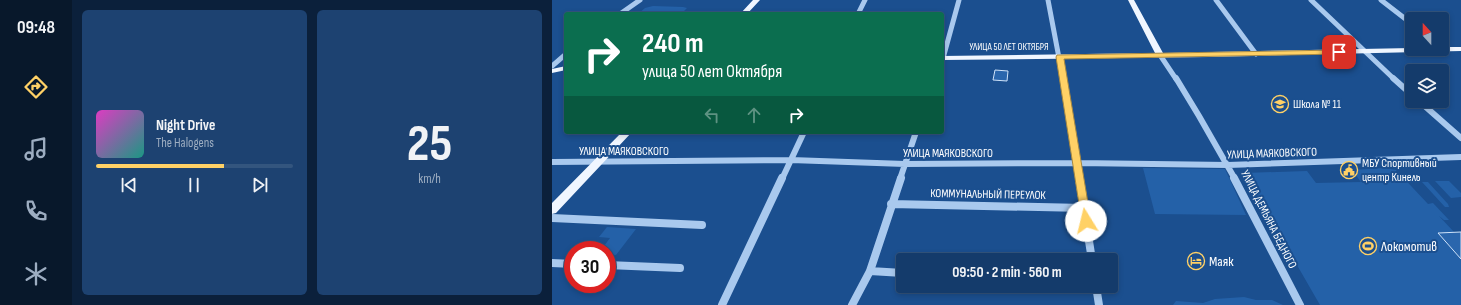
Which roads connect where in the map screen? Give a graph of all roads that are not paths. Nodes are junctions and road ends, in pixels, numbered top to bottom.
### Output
1 (640, 0) edge
2 (757, 0) edge
3 (865, 0) edge
4 (959, 0) edge
5 (1048, 0) edge
6 (1131, 0) edge
7 (1216, 0) edge
8 (1311, 0) edge
9 (1381, 0) edge
10 (623, 12) edge
11 (746, 12) edge
12 (859, 12) edge
13 (1405, 19) edge
14 (1449, 48) edge
15 (1461, 49) edge
16 (1405, 50) edge
17 (944, 52) edge
18 (1364, 52) junction
19 (1256, 54) junction
20 (1160, 55) junction
21 (564, 56) edge
22 (1060, 57) junction
23 (944, 59) edge
24 (552, 66) edge
25 (564, 68) edge
26 (552, 71) edge
27 (1405, 89) edge
28 (1427, 108) edge
29 (625, 134) edge
30 (803, 134) edge
31 (915, 134) edge
32 (1461, 138) edge
33 (1461, 157) edge
34 (791, 160) junction
35 (552, 162) edge
36 (597, 162) junction
37 (1077, 163) junction
38 (905, 164) junction
39 (1228, 165) junction
40 (891, 204) junction
41 (1084, 208) junction
42 (552, 210) edge
43 (552, 218) edge
44 (702, 225) dead end
45 (1091, 253) edge
46 (552, 263) edge
47 (564, 264) edge
48 (616, 265) edge
49 (680, 268) dead end
50 (870, 271) junction
51 (896, 273) edge
52 (1097, 293) edge
53 (722, 305) edge
54 (852, 305) edge
55 (1099, 305) edge
56 (1300, 305) edge

1 - 10 street
2 - 11 main road
3 - 12 street
4 - 17 street
5 - 22 street
6 - 20 main road, УЛИЦА ДЕМЬЯНА БЕДНОГО
7 - 19 street
8 - 18 street
9 - 13 street
14 - 15 main road, УЛИЦА 50 ЛЕТ ОКТЯБРЯ
16 - 18 main road, УЛИЦА 50 ЛЕТ ОКТЯБРЯ
18 - 19 main road, УЛИЦА 50 ЛЕТ ОКТЯБРЯ
18 - 27 street
19 - 20 main road, УЛИЦА 50 ЛЕТ ОКТЯБРЯ
20 - 22 main road, УЛИЦА 50 ЛЕТ ОКТЯБРЯ
20 - 39 street, УЛИЦА ДЕМЬЯНА БЕДНОГО
21 - 24 street
22 - 23 main road, УЛИЦА 50 ЛЕТ ОКТЯБРЯ
22 - 37 street
25 - 26 main road
28 - 32 street
29 - 36 main road
30 - 34 street
31 - 38 street
33 - 39 street, УЛИЦА МАЯКОВСКОГО
34 - 36 street, УЛИЦА МАЯКОВСКОГО
34 - 38 street, УЛИЦА МАЯКОВСКОГО
34 - 53 street
35 - 36 street, УЛИЦА МАЯКОВСКОГО
36 - 42 main road
37 - 38 street, УЛИЦА МАЯКОВСКОГО
37 - 39 street, УЛИЦА МАЯКОВСКОГО
37 - 41 street
38 - 40 street
39 - 56 street, УЛИЦА ДЕМЬЯНА БЕДНОГО
40 - 41 street, КОММУНАЛЬНЫЙ ПЕРЕУЛОК
40 - 50 street
41 - 45 street
43 - 44 street
46 - 47 street
48 - 49 street
50 - 51 street
50 - 54 street
52 - 55 street

